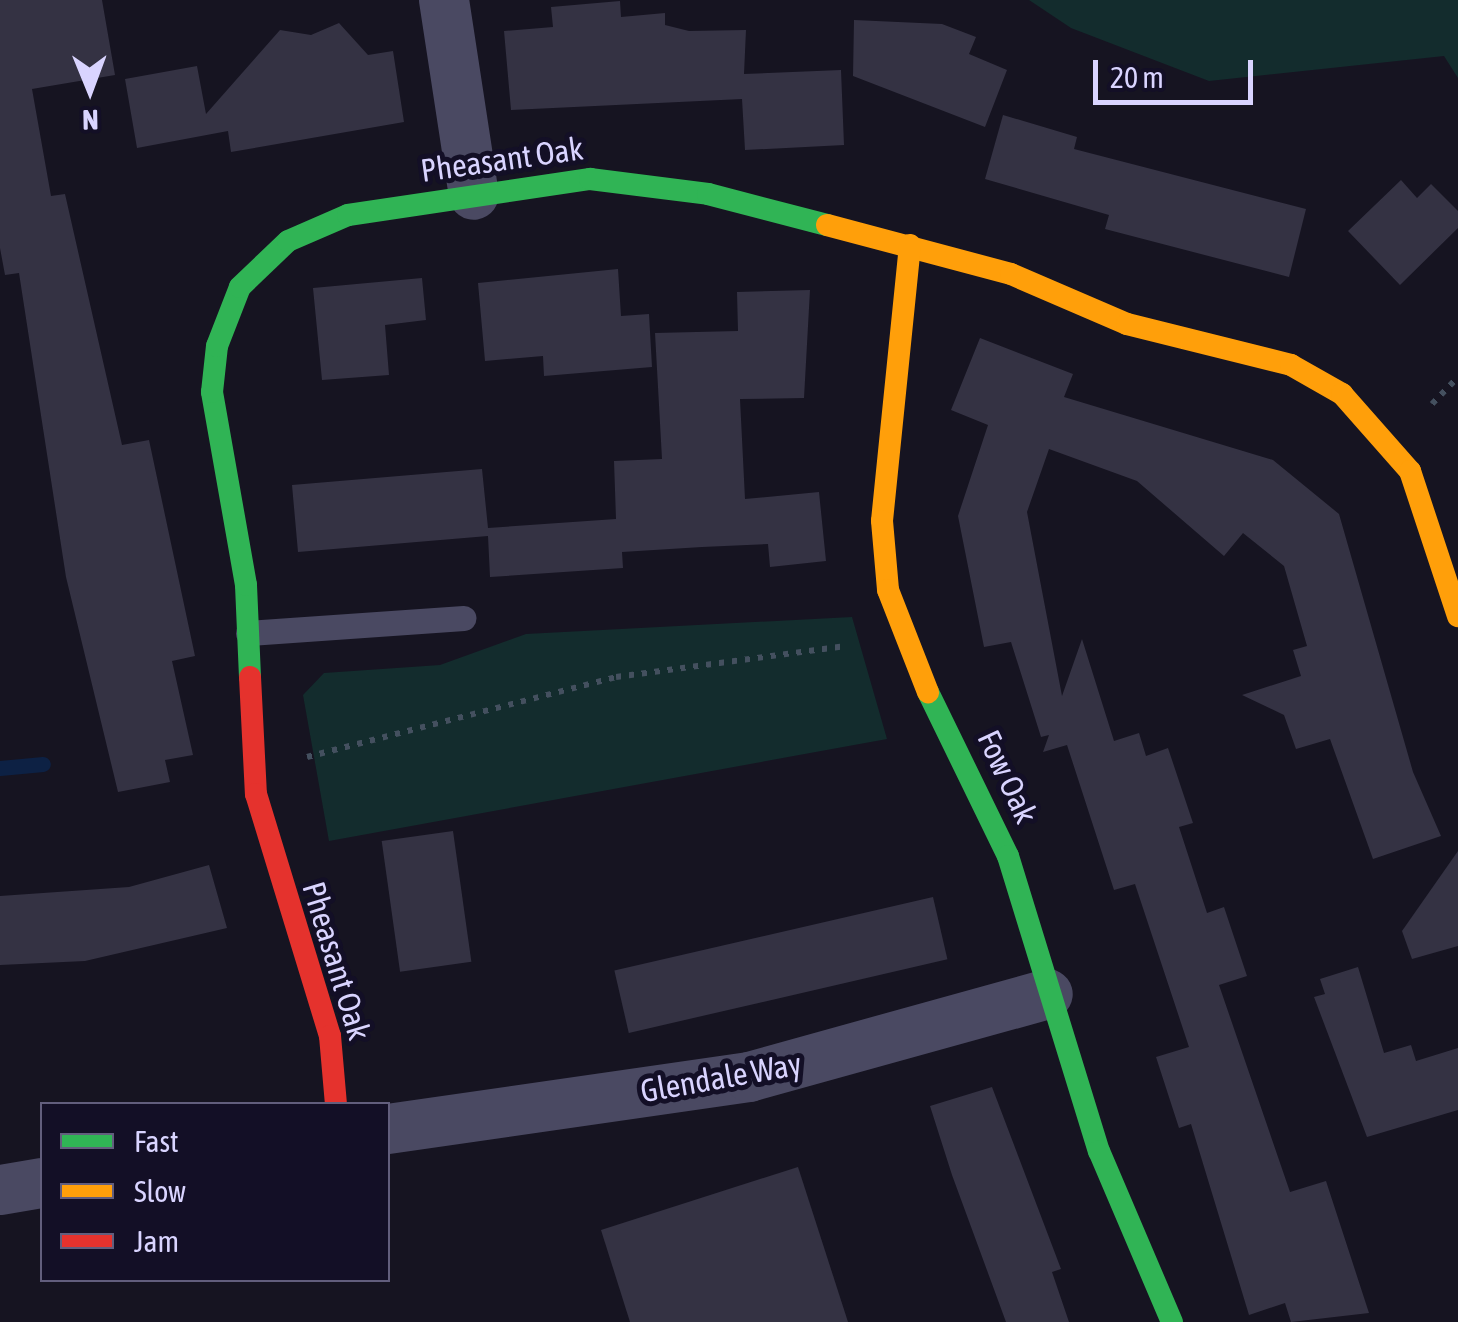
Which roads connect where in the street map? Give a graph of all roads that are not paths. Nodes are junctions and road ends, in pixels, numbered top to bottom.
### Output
1 (444, 0) edge
2 (474, 195) junction
3 (910, 245) junction
4 (1458, 616) edge
5 (463, 618) dead end
6 (248, 633) junction
7 (1048, 994) junction
8 (336, 1102) edge
9 (390, 1129) edge
10 (40, 1183) edge
11 (0, 1190) edge
12 (1172, 1322) edge

1 - 2 street
2 - 3 street, Pheasant Oak
2 - 6 street, Pheasant Oak
3 - 4 street, Pheasant Oak
3 - 7 street, Fow Oak
5 - 6 lane
6 - 8 street, Pheasant Oak
7 - 9 street, Glendale Way
7 - 12 street, Fow Oak
10 - 11 street

